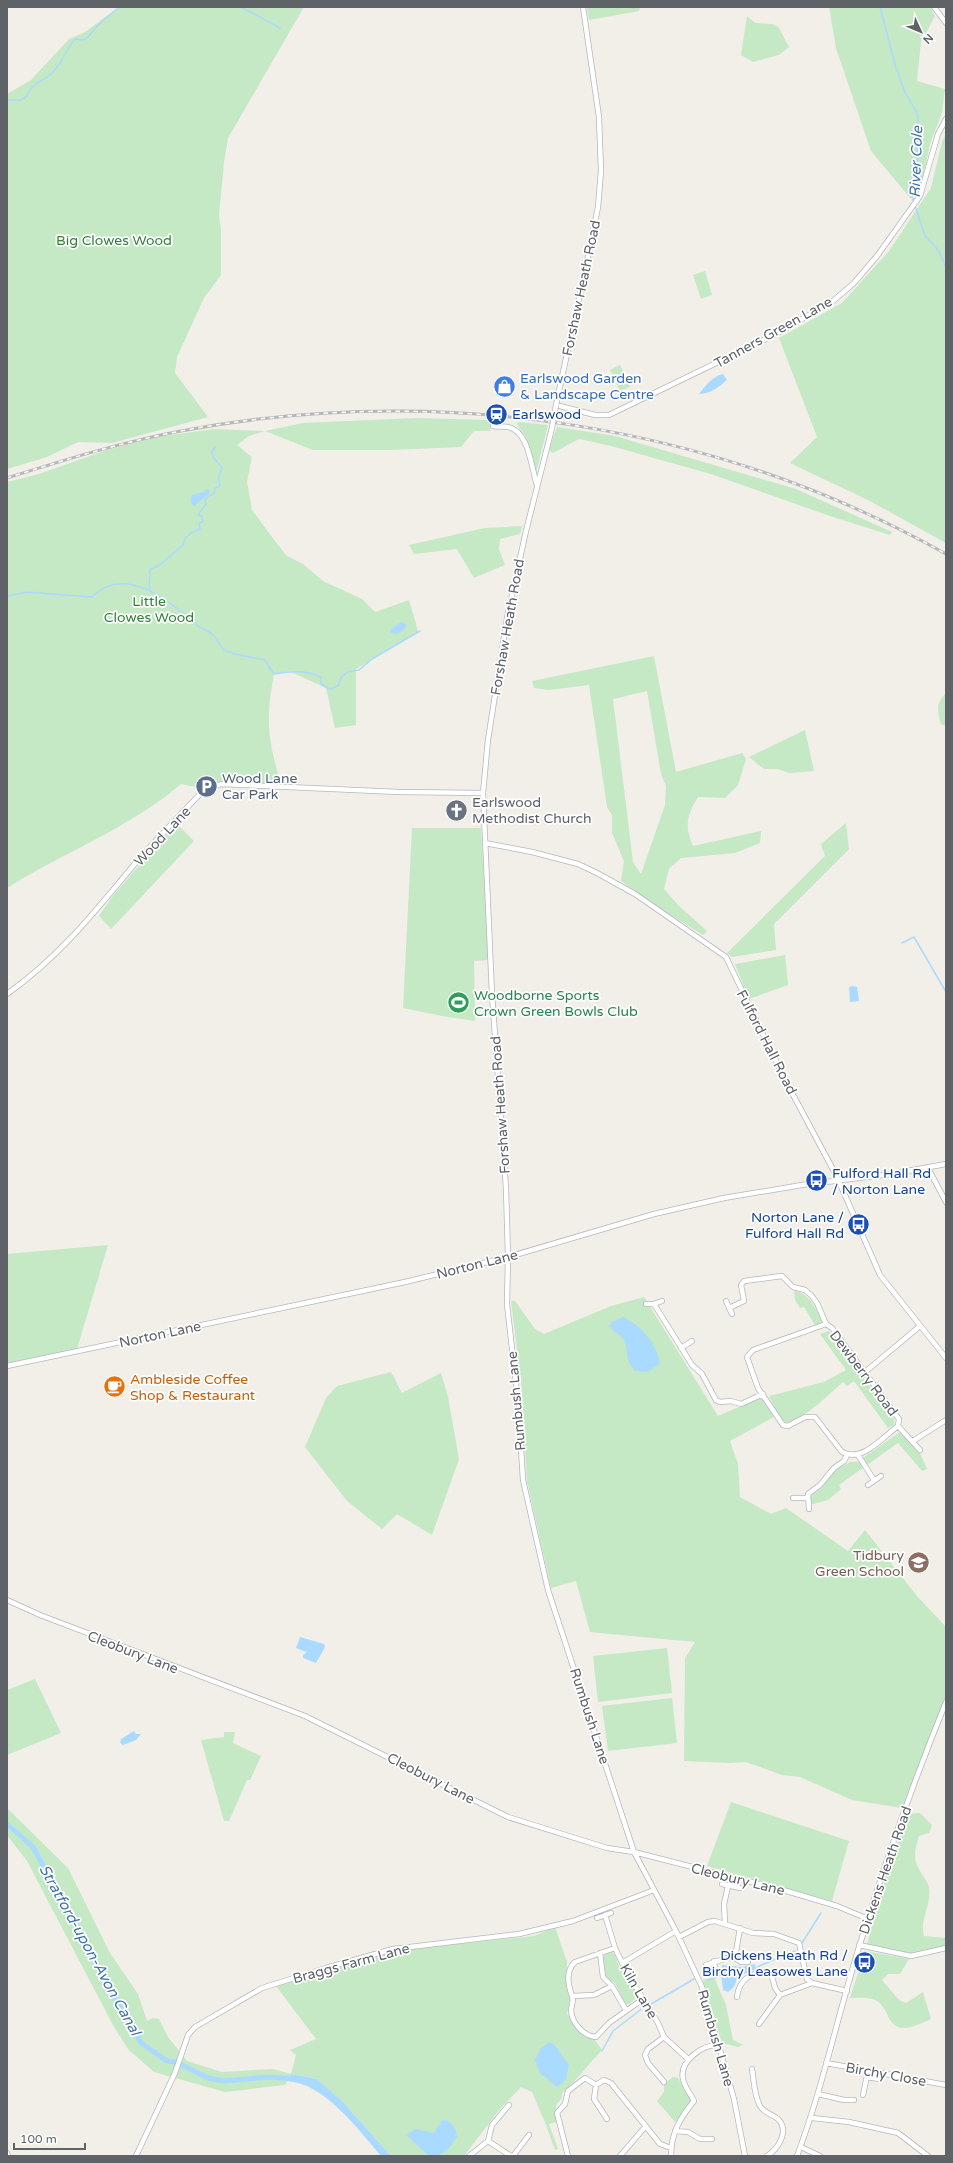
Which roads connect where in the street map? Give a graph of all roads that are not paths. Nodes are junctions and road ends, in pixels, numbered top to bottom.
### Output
1 (582, 7) edge
2 (934, 7) edge
3 (946, 23) edge
4 (946, 119) edge
5 (556, 405) junction
6 (493, 426) dead end
7 (537, 487) junction
8 (483, 793) junction
9 (485, 843) junction
10 (7, 994) edge
11 (946, 1164) edge
12 (928, 1168) junction
13 (838, 1180) junction
14 (946, 1202) edge
15 (508, 1256) junction
16 (662, 1301) dead end
17 (726, 1301) dead end
18 (646, 1304) dead end
19 (654, 1304) junction
20 (729, 1308) junction
21 (732, 1314) dead end
22 (826, 1324) junction
23 (920, 1326) junction
24 (692, 1341) dead end
25 (681, 1348) junction
26 (946, 1358) edge
27 (7, 1366) edge
28 (865, 1372) junction
29 (763, 1394) junction
30 (946, 1420) edge
31 (898, 1426) junction
32 (913, 1441) junction
33 (920, 1450) dead end
34 (847, 1455) junction
35 (858, 1455) junction
36 (881, 1476) dead end
37 (874, 1480) junction
38 (868, 1485) dead end
39 (793, 1498) dead end
40 (807, 1498) junction
41 (809, 1509) dead end
42 (7, 1600) edge
43 (946, 1702) edge
44 (634, 1852) junction
45 (722, 1884) dead end
46 (728, 1886) junction
47 (740, 1888) dead end
48 (654, 1890) junction
49 (611, 1913) dead end
50 (605, 1915) junction
51 (597, 1918) dead end
52 (868, 1919) junction
53 (725, 1923) junction
54 (740, 1928) junction
55 (676, 1931) junction
56 (679, 1937) junction
57 (859, 1945) junction
58 (615, 1948) junction
59 (946, 1948) edge
60 (600, 1953) junction
61 (735, 1958) junction
62 (714, 1961) junction
63 (622, 1962) junction
64 (748, 1962) dead end
65 (706, 1965) dead end
66 (715, 1969) dead end
67 (812, 1983) junction
68 (612, 1986) junction
69 (847, 1991) junction
70 (780, 1995) junction
71 (572, 1996) junction
72 (737, 1997) dead end
73 (643, 1999) junction
74 (626, 2010) junction
75 (759, 2024) dead end
76 (664, 2037) junction
77 (644, 2045) dead end
78 (719, 2045) junction
79 (648, 2049) junction
80 (688, 2059) junction
81 (826, 2063) junction
82 (868, 2071) junction
83 (746, 2072) dead end
84 (882, 2074) junction
85 (867, 2077) junction
86 (664, 2082) dead end
87 (596, 2085) junction
88 (946, 2085) edge
89 (818, 2094) junction
90 (863, 2095) dead end
91 (854, 2100) dead end
92 (509, 2104) dead end
93 (812, 2118) junction
94 (607, 2119) dead end
95 (645, 2127) junction
96 (675, 2130) junction
97 (530, 2135) dead end
98 (712, 2140) dead end
99 (488, 2141) junction
100 (801, 2147) junction
101 (671, 2148) junction
102 (7, 2153) edge
103 (8, 2156) edge
104 (136, 2156) edge
105 (469, 2156) edge
106 (512, 2156) edge
107 (568, 2156) edge
108 (620, 2156) edge
109 (671, 2156) edge
110 (745, 2156) edge
111 (767, 2156) edge
112 (797, 2156) edge
113 (820, 2156) edge
114 (928, 2156) edge

1 - 5 street, Forshaw Heath Road
2 - 3 street
4 - 5 street, Tanners Green Lane
5 - 7 street, Forshaw Heath Road, bridge
6 - 7 street
7 - 8 street, Forshaw Heath Road
8 - 9 street, Forshaw Heath Road
8 - 10 street, Wood Lane
9 - 13 street, Fulford Hall Road
9 - 15 street, Forshaw Heath Road
11 - 12 street, Norton Lane
12 - 13 street, Norton Lane
12 - 14 street
13 - 15 street, Norton Lane
13 - 23 street, Fulford Hall Road
15 - 27 street, Norton Lane
15 - 44 street, Rumbush Lane
16 - 19 street
17 - 20 street
18 - 19 street
19 - 25 street
20 - 21 street
20 - 22 street
22 - 28 street, Dewberry Road
22 - 29 street, Dewberry Road
23 - 26 street, Fulford Hall Road
23 - 28 street
24 - 25 street
25 - 29 street
28 - 31 street, Dewberry Road
29 - 34 street, Dewberry Road
30 - 32 street
31 - 32 street
31 - 35 street, Dewberry Road
32 - 33 street
34 - 35 street
34 - 40 street
35 - 37 street
36 - 37 street
37 - 38 street
39 - 40 street
40 - 41 street
42 - 44 street, Cleobury Lane
43 - 52 street, Dickens Heath Road
44 - 48 street, Rumbush Lane
44 - 52 street, Cleobury Lane
45 - 46 street
46 - 47 street
46 - 53 street
48 - 55 street, Rumbush Lane
48 - 104 street, Braggs Farm Lane
49 - 50 street
50 - 51 street
50 - 58 street, Kiln Lane
52 - 57 street, Dickens Heath Road
53 - 54 street
53 - 56 street
54 - 61 street
54 - 67 street
55 - 56 street, Rumbush Lane
55 - 63 street
56 - 78 street, Rumbush Lane
57 - 59 street
57 - 69 street, Dickens Heath Road
58 - 60 street
58 - 63 street, Kiln Lane
60 - 68 street
60 - 71 street
61 - 62 street
61 - 64 street
62 - 65 street
62 - 66 street
63 - 73 street, Kiln Lane
67 - 69 street
67 - 70 street
68 - 71 street
68 - 74 street
69 - 81 street, Dickens Heath Road
70 - 72 street
70 - 75 street
71 - 74 street
73 - 74 street
73 - 76 street, Kiln Lane
76 - 79 street
76 - 80 street, Kiln Lane
77 - 79 street
78 - 80 street
78 - 110 street, Rumbush Lane
79 - 86 street
80 - 96 street
81 - 82 street, Birchy Close
81 - 89 street, Dickens Heath Road
82 - 84 street, Birchy Close
82 - 85 street
83 - 111 street
84 - 85 street
84 - 88 street, Birchy Close
85 - 90 street
87 - 94 street
87 - 95 street
87 - 107 street
89 - 91 street
89 - 93 street, Dickens Heath Road
92 - 99 street
93 - 100 street, Dickens Heath Road
93 - 114 street
95 - 101 street
95 - 108 street
96 - 98 street
96 - 101 street
97 - 106 street
99 - 105 street
99 - 106 street
100 - 112 street, Dickens Heath Road
100 - 113 street
101 - 109 street
102 - 103 street

